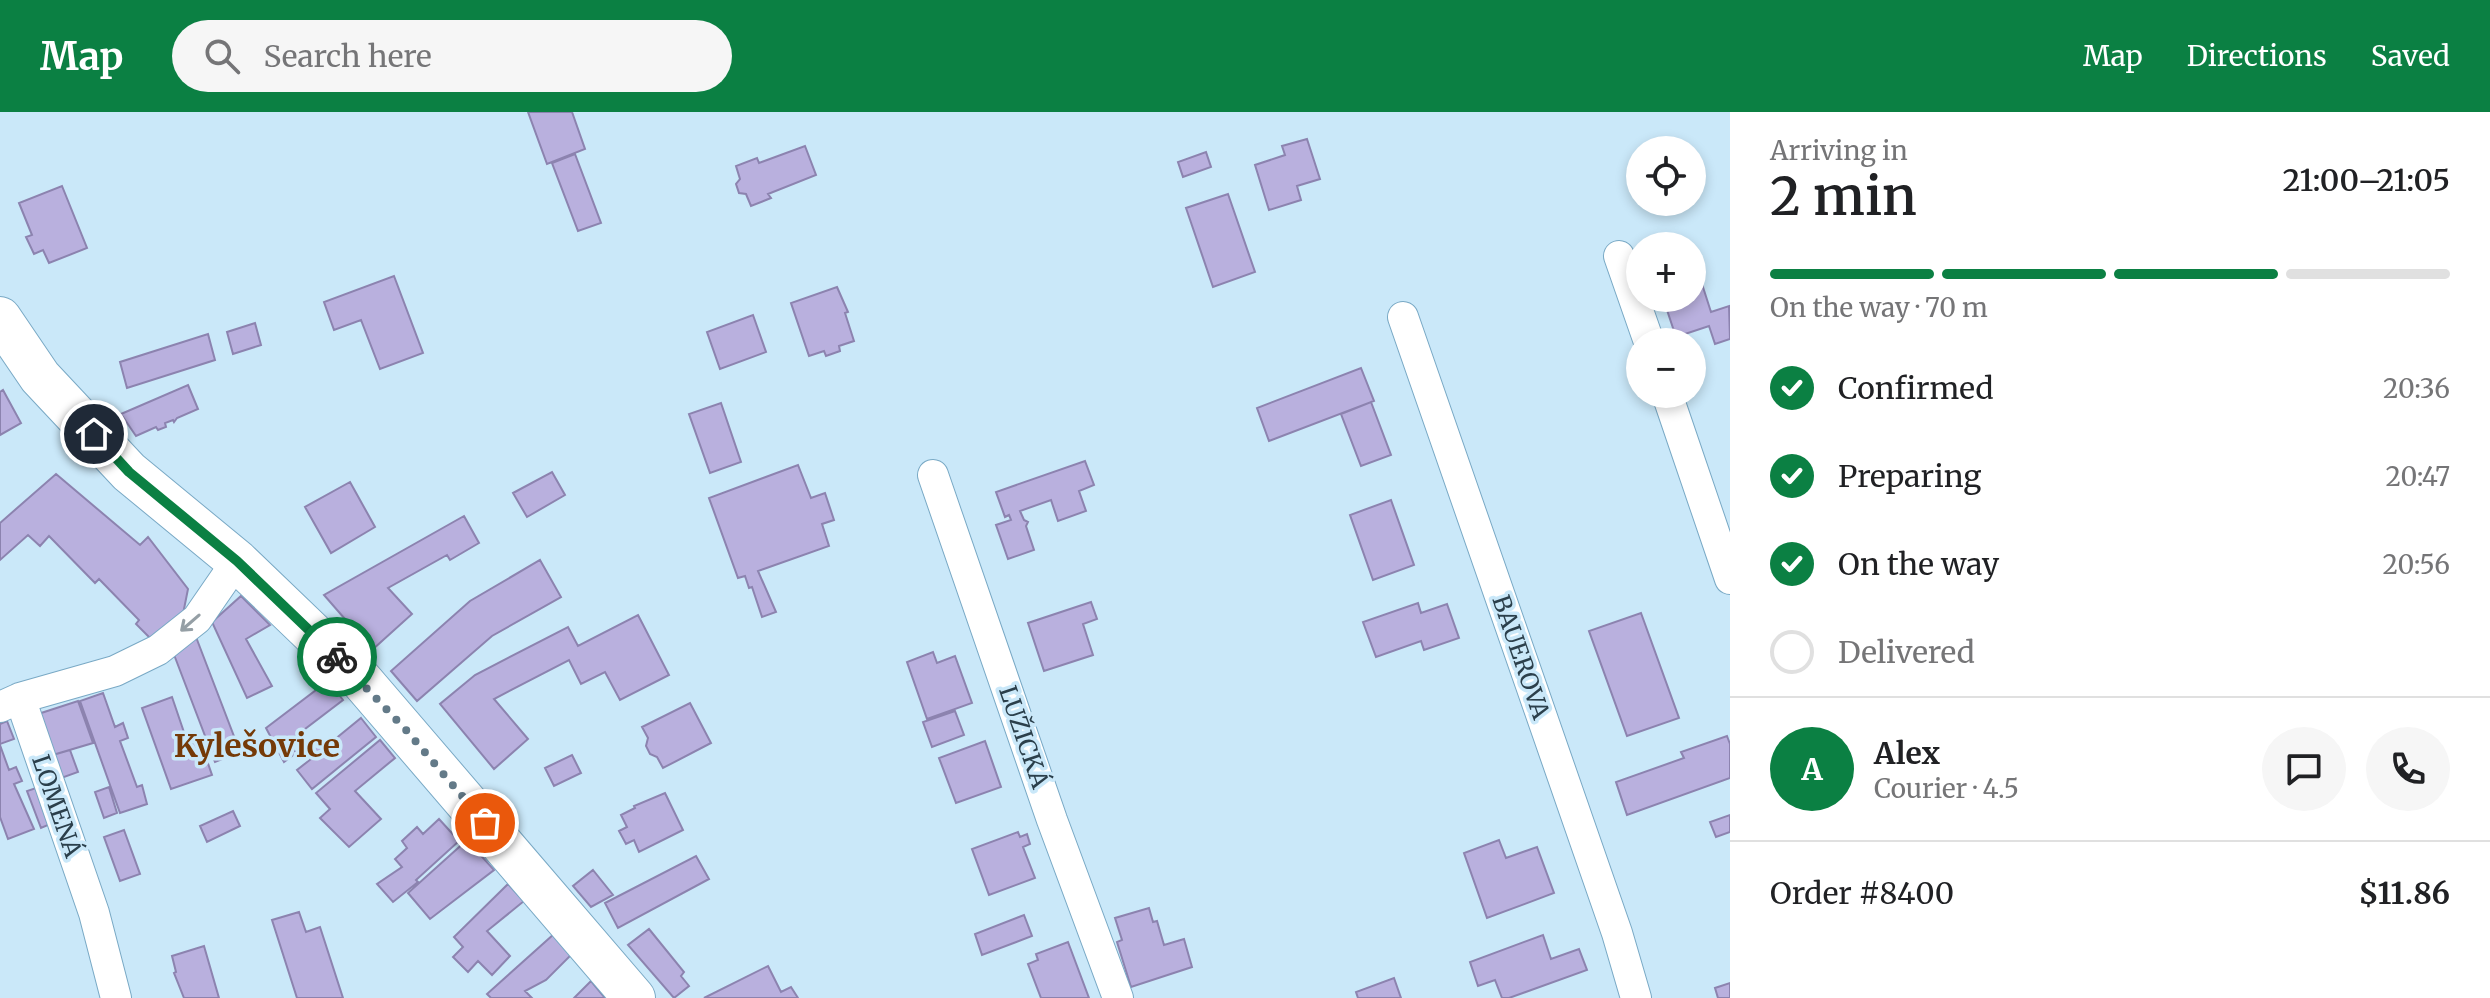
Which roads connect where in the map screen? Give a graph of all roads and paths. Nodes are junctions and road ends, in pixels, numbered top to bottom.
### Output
1 (1619, 256) dead end
2 (1403, 317) dead end
3 (0, 318) edge
4 (1644, 328) edge
5 (1672, 408) edge
6 (933, 475) dead end
7 (237, 561) junction
8 (1730, 579) edge
9 (10, 703) edge
10 (116, 998) edge
11 (634, 998) edge
12 (1118, 998) edge
13 (1636, 998) edge

1 - 4 street
2 - 13 street, BAUEROVA
3 - 7 main road
5 - 8 street
6 - 12 street, LUŽICKÁ
7 -> 9 street, LOMENÁ
7 - 11 main road
9 - 10 street, LOMENÁ

